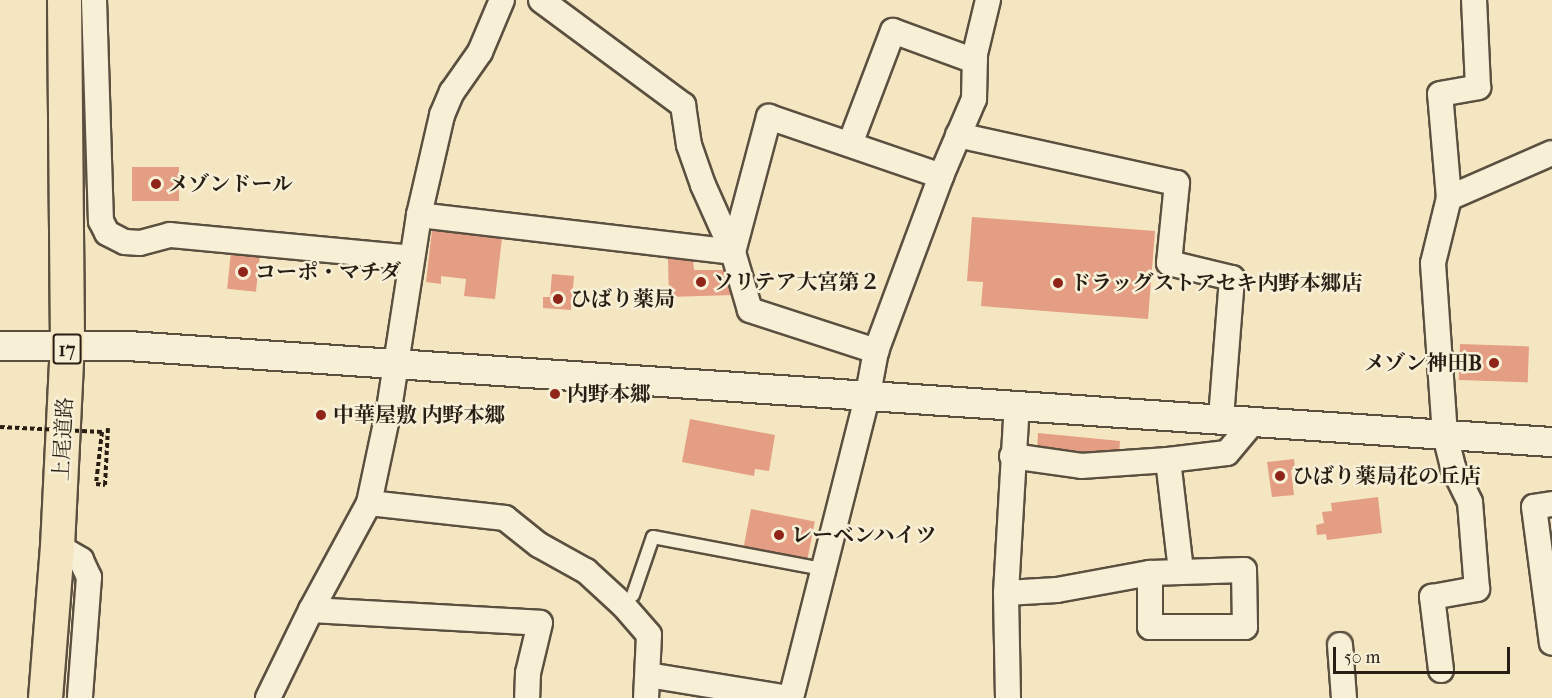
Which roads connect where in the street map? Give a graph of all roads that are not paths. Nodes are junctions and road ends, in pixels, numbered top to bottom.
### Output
1 (94, 0) edge
2 (502, 0) edge
3 (541, 0) edge
4 (988, 0) edge
5 (1474, 0) edge
6 (68, 9) edge
7 (975, 61) junction
8 (958, 135) junction
9 (850, 144) junction
10 (1552, 153) edge
11 (941, 176) junction
12 (1449, 198) junction
13 (419, 216) junction
14 (733, 252) junction
15 (412, 258) junction
16 (67, 344) junction
17 (0, 346) edge
18 (876, 351) junction
19 (397, 364) junction
20 (868, 394) junction
21 (1017, 405) junction
22 (1221, 419) junction
23 (1253, 422) junction
24 (1446, 435) junction
25 (1552, 442) edge
26 (1012, 456) junction
27 (1168, 460) junction
28 (369, 503) junction
29 (1552, 504) edge
30 (57, 546) junction
31 (823, 569) junction
32 (1181, 570) junction
33 (1150, 573) junction
34 (1006, 593) junction
35 (633, 595) dead end
36 (311, 610) junction
37 (1552, 643) edge
38 (1340, 645) dead end
39 (1441, 670) dead end
40 (647, 686) edge
41 (45, 698) edge
42 (80, 698) edge
43 (268, 698) edge
44 (527, 698) edge
45 (790, 698) edge
46 (1008, 698) edge
47 (1344, 698) edge

1 - 15 street
2 - 13 street
3 - 14 street
4 - 7 street
5 - 12 street
6 - 16 highway, 上尾道路 / 17
7 - 8 street
7 - 9 street
8 - 11 street
8 - 22 street
9 - 11 street
9 - 14 street
10 - 12 street
11 - 18 street
12 - 24 street
13 - 14 street
13 - 15 street
14 - 18 street
15 - 19 street
16 - 17 street
16 - 19 street
16 - 30 highway, 上尾道路 / 17
18 - 20 street
19 - 20 street
19 - 28 street
20 - 21 street
20 - 31 street
21 - 22 street
21 - 26 street
22 - 23 street
23 - 24 street
23 - 27 street
24 - 25 street
24 - 39 street
26 - 27 street
26 - 34 street
27 - 32 street
28 - 36 street
28 - 40 street
29 - 37 street
30 - 41 highway, 上尾道路 / 17
30 - 42 street
31 - 35 lane
31 - 45 street
32 - 33 street
32 - 33 street
33 - 34 street
34 - 46 street
36 - 43 street
36 - 44 street
38 - 47 street
40 - 45 street

